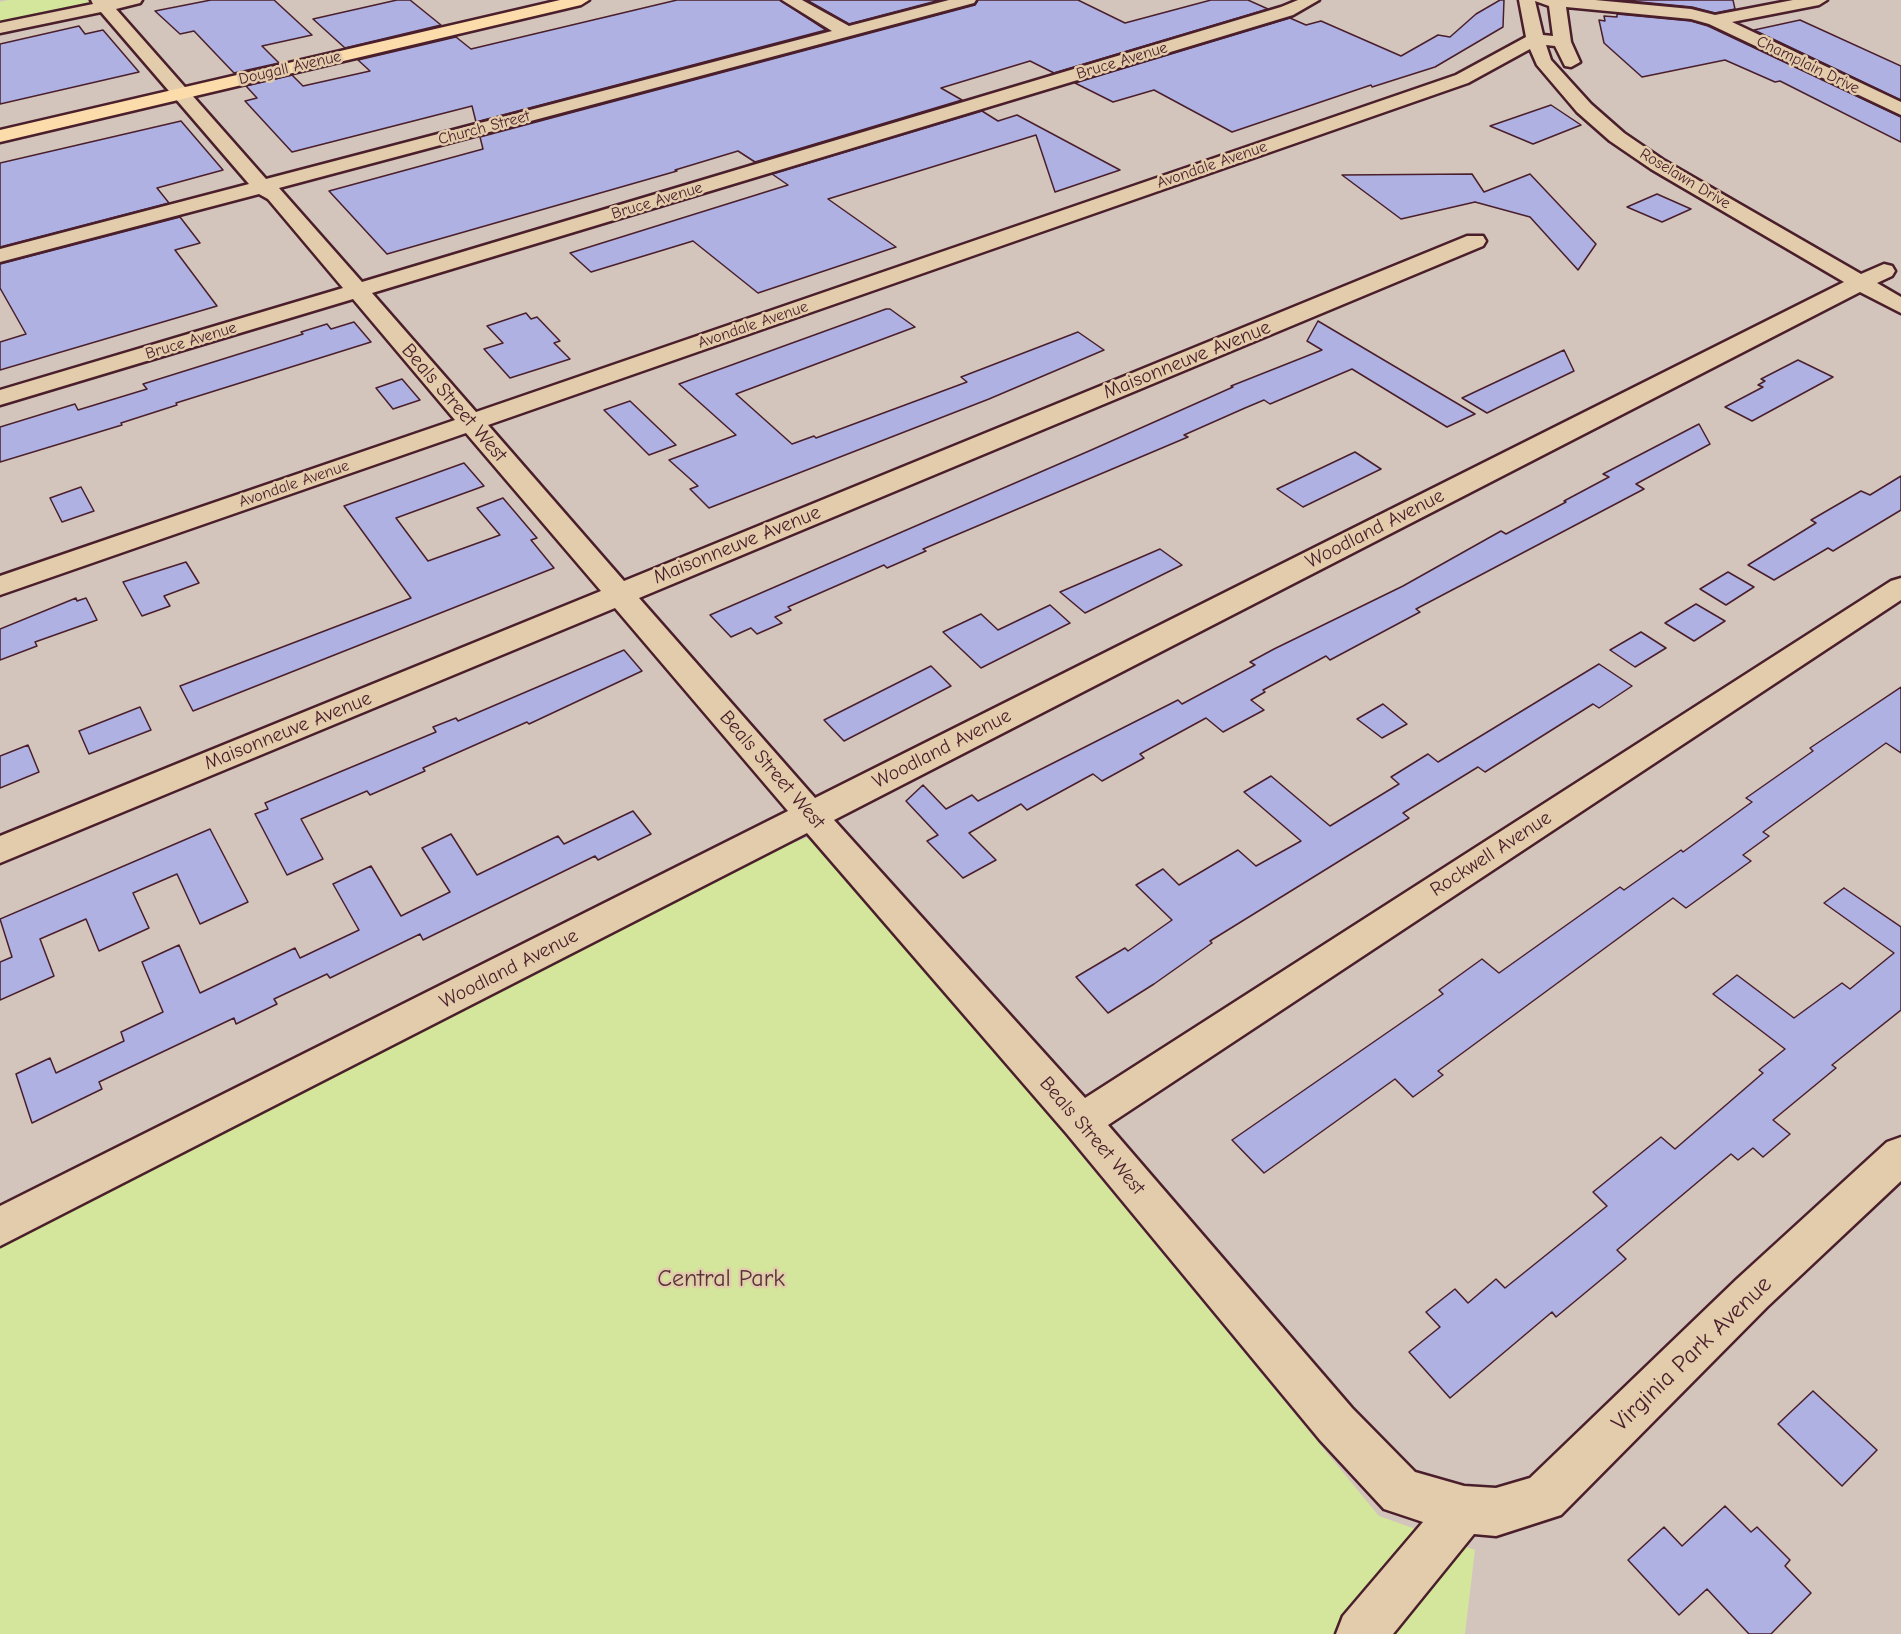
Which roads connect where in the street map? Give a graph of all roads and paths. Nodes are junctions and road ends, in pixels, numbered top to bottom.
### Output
1 (581, 0) edge
2 (790, 0) edge
3 (968, 0) edge
4 (1311, 0) edge
5 (1527, 0) edge
6 (1552, 0) edge
7 (1819, 0) edge
8 (113, 2) edge
9 (1715, 20) junction
10 (0, 28) edge
11 (846, 32) junction
12 (1535, 39) junction
13 (1562, 42) junction
14 (1503, 58) junction
15 (1542, 61) junction
16 (1584, 75) dead end
17 (181, 94) junction
18 (1901, 109) edge
19 (0, 136) edge
20 (262, 187) junction
21 (1475, 241) dead end
22 (0, 256) edge
23 (1877, 273) edge
24 (357, 291) junction
25 (1901, 306) edge
26 (0, 398) edge
27 (471, 423) junction
28 (0, 586) edge
29 (1901, 587) edge
30 (619, 594) junction
31 (811, 816) junction
32 (0, 850) edge
33 (1081, 1122) junction
34 (1901, 1155) edge
35 (0, 1227) edge
36 (1464, 1510) junction
37 (1360, 1634) edge

1 - 17 main road, Dougall Avenue
2 - 11 street
3 - 11 street, Church Street
4 - 24 street, Bruce Avenue
5 - 12 street, Roselawn Drive
6 - 9 street
6 - 13 street
7 - 9 street
8 - 10 street
8 - 17 street, Beals Street West
9 - 18 street, Champlain Drive
11 - 20 street, Church Street
12 - 13 street
12 - 14 street, Avondale Avenue
12 - 15 street, Roselawn Drive
13 - 16 street
14 - 15 street
14 - 27 street, Avondale Avenue
15 - 23 street, Roselawn Drive
17 - 19 main road, Dougall Avenue
17 - 20 street, Beals Street West
20 - 22 street, Church Street
20 - 24 street, Beals Street West
21 - 30 street, Maisonneuve Avenue
23 - 25 street, Roselawn Drive
23 - 31 street, Woodland Avenue
24 - 26 street, Bruce Avenue
24 - 27 street, Beals Street West
27 - 28 street, Avondale Avenue
27 - 30 street, Beals Street West
29 - 33 street, Rockwell Avenue
30 - 31 street, Beals Street West
30 - 32 street, Maisonneuve Avenue
31 - 33 street, Beals Street West
31 - 35 street, Woodland Avenue
33 - 36 street, Beals Street West
34 - 36 street, Virginia Park Avenue
36 - 37 street

